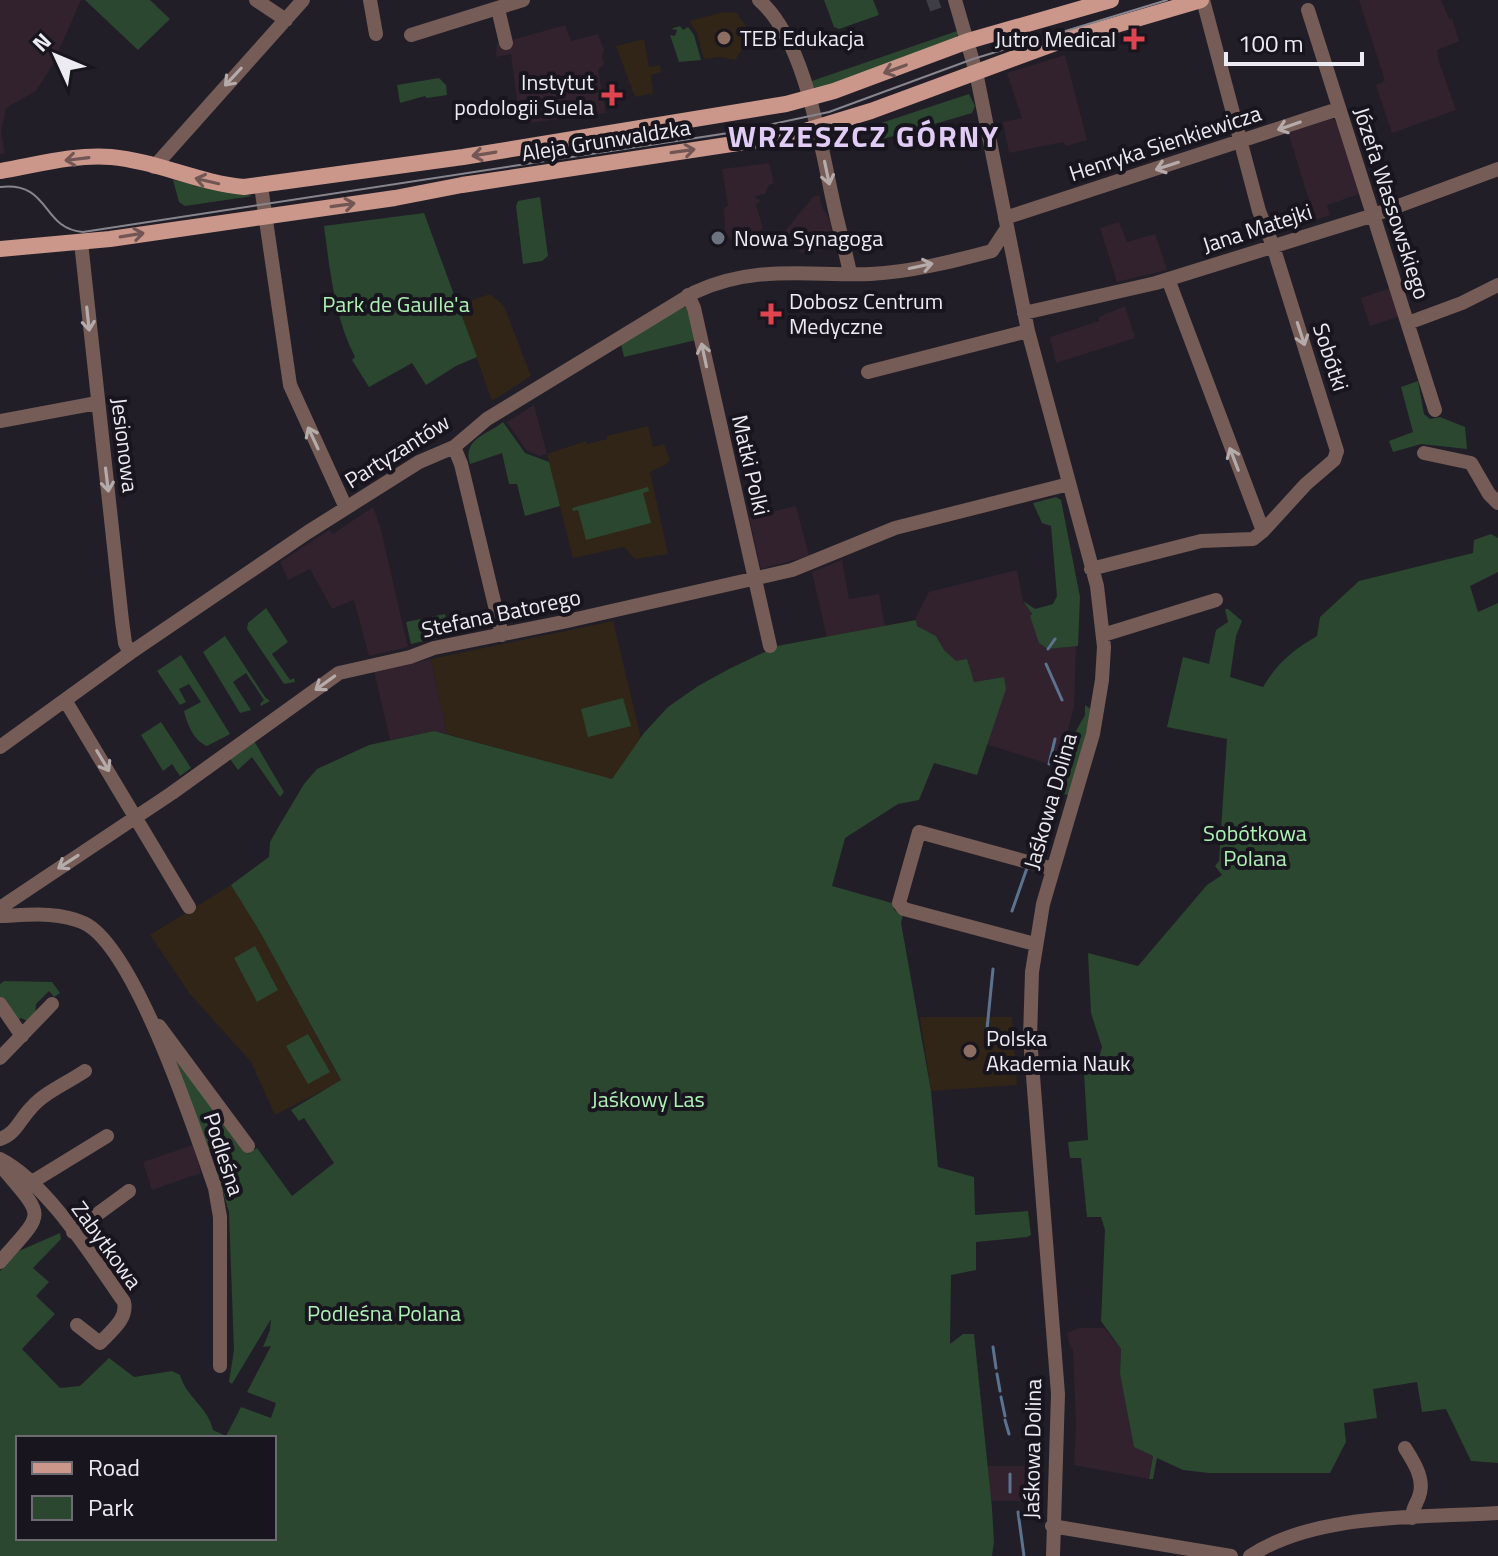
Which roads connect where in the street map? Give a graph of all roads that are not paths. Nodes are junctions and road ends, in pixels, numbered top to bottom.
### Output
1 (303, 0) edge
2 (370, 0) edge
3 (523, 0) edge
4 (759, 0) edge
5 (955, 0) edge
6 (1111, 0) edge
7 (1202, 0) edge
8 (260, 2) edge
9 (498, 9) junction
10 (1308, 10) dead end
11 (286, 20) junction
12 (376, 34) dead end
13 (411, 35) dead end
14 (968, 41) junction
15 (506, 43) dead end
16 (976, 72) junction
17 (809, 99) junction
18 (1338, 109) junction
19 (817, 129) junction
20 (1241, 142) junction
21 (154, 167) junction
22 (1498, 169) edge
23 (0, 171) edge
24 (261, 186) junction
25 (1374, 215) junction
26 (266, 216) junction
27 (1006, 223) junction
28 (81, 242) junction
29 (1273, 246) junction
30 (0, 249) edge
31 (992, 251) junction
32 (1015, 266) junction
33 (850, 273) junction
34 (1168, 279) junction
35 (1498, 285) edge
36 (688, 295) junction
37 (1024, 313) junction
38 (1408, 323) junction
39 (1028, 331) junction
40 (868, 372) dead end
41 (97, 403) junction
42 (1435, 410) dead end
43 (0, 421) edge
44 (454, 447) junction
45 (1424, 453) dead end
46 (1069, 484) junction
47 (1498, 503) edge
48 (346, 508) junction
49 (1263, 531) junction
50 (1091, 569) junction
51 (754, 579) junction
52 (1216, 600) dead end
53 (502, 635) junction
54 (1103, 635) junction
55 (770, 646) dead end
56 (130, 653) junction
57 (65, 700) junction
58 (0, 747) edge
59 (136, 816) junction
60 (1053, 869) junction
61 (189, 907) dead end
62 (0, 908) edge
63 (0, 916) edge
64 (1035, 944) junction
65 (0, 1004) edge
66 (52, 1004) dead end
67 (147, 1010) junction
68 (22, 1036) junction
69 (0, 1058) edge
70 (85, 1071) dead end
71 (107, 1136) dead end
72 (0, 1139) edge
73 (248, 1146) dead end
74 (0, 1159) edge
75 (0, 1165) edge
76 (32, 1182) junction
77 (129, 1191) dead end
78 (73, 1232) junction
79 (0, 1236) edge
80 (11, 1249) junction
81 (0, 1262) edge
82 (77, 1325) dead end
83 (220, 1366) dead end
84 (1405, 1448) dead end
85 (1498, 1513) edge
86 (1412, 1518) junction
87 (1052, 1526) junction
88 (1053, 1556) edge
89 (1231, 1556) edge
90 (1250, 1556) edge

1 - 11 street
2 - 12 street
3 - 9 street
4 - 17 street
5 - 14 street, Jaśkowa Dolina
6 - 14 main road, Aleja Grunwaldzka
7 - 16 main road, Aleja Grunwaldzka
7 - 20 street, Sobótki
8 - 11 street
9 - 13 street
9 - 15 street
10 - 18 street, Józefa Wassowskiego
11 -> 21 street
14 - 16 street, Jaśkowa Dolina
14 -> 17 main road, Aleja Grunwaldzka
16 - 19 main road, Aleja Grunwaldzka
16 - 27 street, Jaśkowa Dolina
17 - 19 street
17 -> 24 main road, Aleja Grunwaldzka
18 -> 20 street, Henryka Sienkiewicza
18 - 25 street, Józefa Wassowskiego
26 -> 19 main road, Aleja Grunwaldzka
19 -> 33 street
20 -> 27 street, Henryka Sienkiewicza
20 - 29 street, Sobótki
21 -> 23 main road, Aleja Grunwaldzka
24 -> 21 main road, Aleja Grunwaldzka
22 - 25 street, Jana Matejki
24 - 26 street
25 - 29 street, Jana Matejki
25 - 38 street, Józefa Wassowskiego
28 -> 26 main road, Aleja Grunwaldzka
48 -> 26 street
27 - 31 street
27 - 32 street, Jaśkowa Dolina
28 - 30 main road, Aleja Grunwaldzka
28 -> 41 street, Jesionowa
29 - 34 street, Jana Matejki
29 -> 49 street, Sobótki
31 - 32 street
33 -> 31 street, Partyzantów
32 - 37 street, Jaśkowa Dolina
33 - 36 street, Partyzantów
34 - 37 street, Jana Matejki
49 -> 34 street
35 - 38 street
36 - 44 street, Partyzantów
51 -> 36 street, Matki Polki
37 - 39 street, Jaśkowa Dolina
38 - 42 street, Józefa Wassowskiego
39 - 40 street
39 - 46 street, Jaśkowa Dolina
41 - 43 street
41 -> 56 street, Jesionowa
44 - 48 street, Partyzantów
44 - 53 street
45 - 47 street
46 - 50 street, Jaśkowa Dolina
46 - 51 street, Stefana Batorego
48 - 56 street, Partyzantów
49 - 50 street
50 - 54 street, Jaśkowa Dolina
51 - 53 street, Stefana Batorego
51 - 55 street, Matki Polki
52 - 54 street
53 -> 59 street, Stefana Batorego
54 - 60 street, Jaśkowa Dolina
56 - 57 street, Partyzantów
57 - 58 street, Partyzantów
57 -> 59 street
59 - 61 street
59 -> 62 street, Stefana Batorego
60 - 64 street, Jaśkowa Dolina
60 - 64 street
63 - 67 street, Podleśna
64 - 87 street, Jaśkowa Dolina
65 - 68 street
66 - 68 street
67 - 73 street, Podleśna
67 - 83 street, Podleśna
68 - 69 street
70 - 72 street
71 - 76 street
74 - 76 street, Zabytkowa
75 - 80 street, Zabytkowa
76 - 78 street, Zabytkowa
77 - 78 street
78 - 82 street, Zabytkowa
79 - 80 street
80 - 81 street, Zabytkowa
84 - 86 street
85 - 86 street
86 - 90 street
87 - 88 street, Jaśkowa Dolina
87 - 89 street

